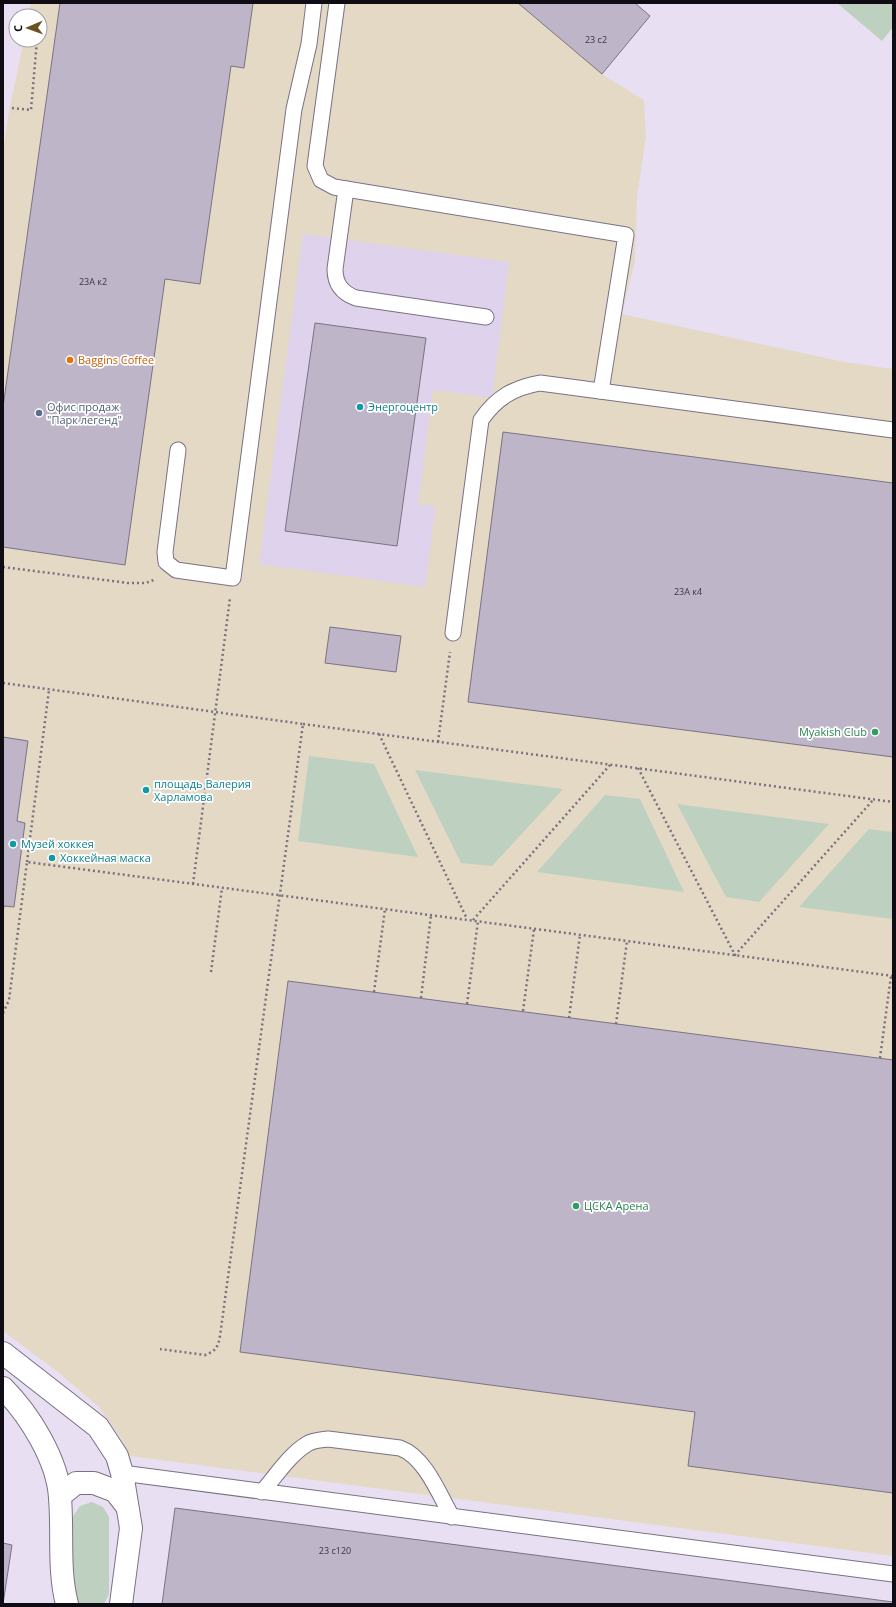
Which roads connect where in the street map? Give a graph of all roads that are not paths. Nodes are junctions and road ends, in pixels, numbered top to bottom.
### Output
1 (314, 3) edge
2 (337, 3) edge
3 (346, 189) junction
4 (486, 316) dead end
5 (601, 391) junction
6 (893, 430) edge
7 (178, 450) dead end
8 (453, 633) road end
9 (3, 1353) edge
10 (3, 1388) edge
11 (122, 1473) junction
12 (262, 1492) junction
13 (60, 1496) junction
14 (126, 1505) junction
15 (452, 1516) junction
16 (893, 1574) edge
17 (67, 1604) edge
18 (121, 1604) edge

1 - 7 lane
2 - 3 lane
3 - 4 lane
3 - 5 lane
5 - 6 lane
5 - 8 lane
9 - 11 street
10 - 13 street
11 - 12 lane
11 - 14 street
12 - 15 lane
12 - 15 lane
13 - 14 street
13 - 17 street
14 - 18 street
15 - 16 lane

